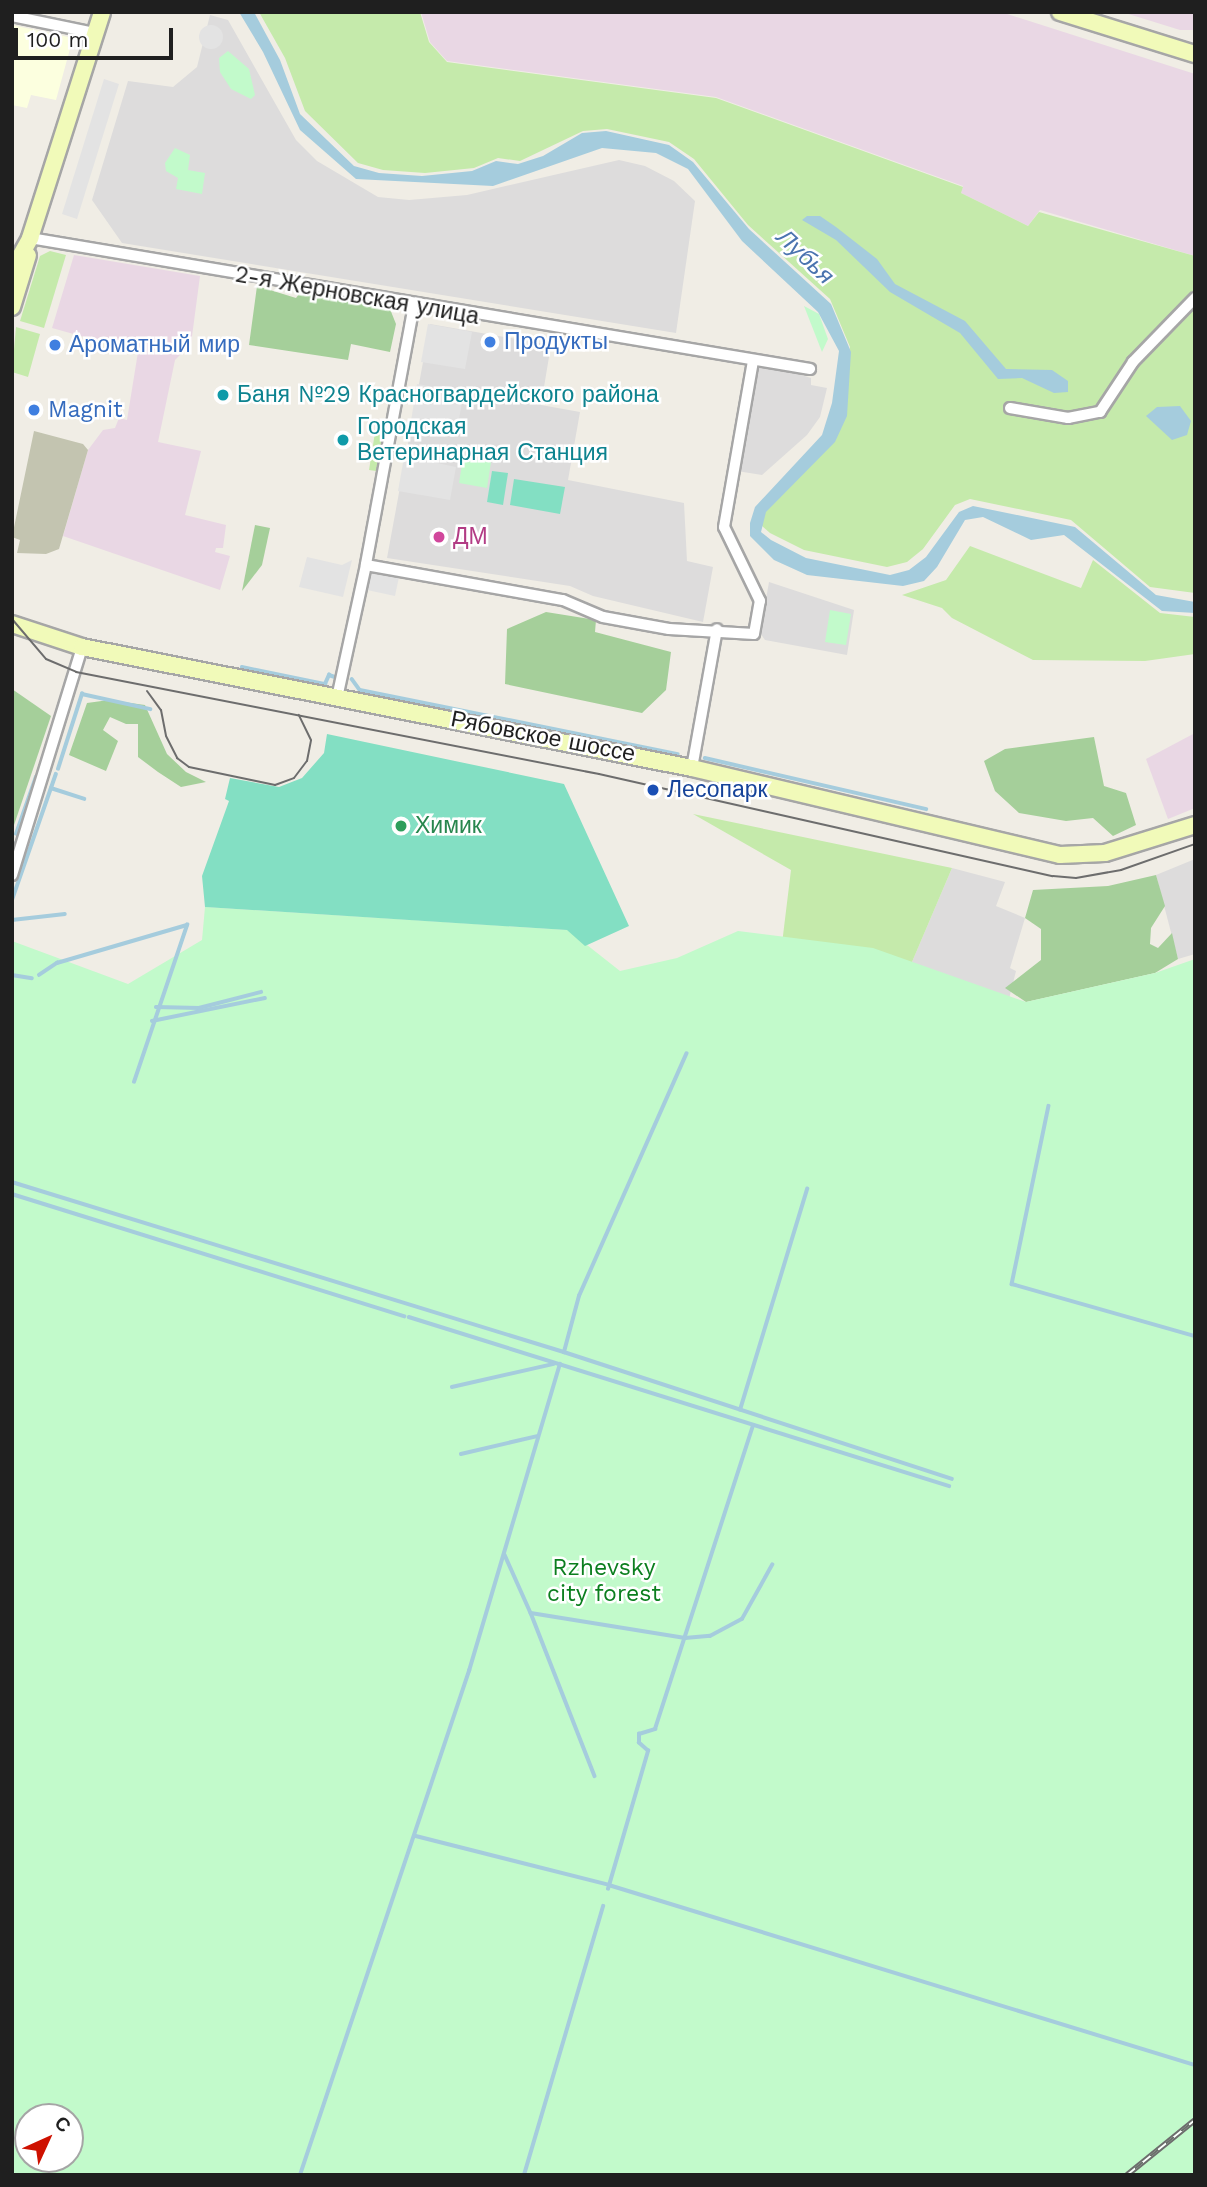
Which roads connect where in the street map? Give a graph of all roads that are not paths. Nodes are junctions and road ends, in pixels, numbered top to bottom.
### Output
1 (102, 12) edge
2 (1060, 12) edge
3 (12, 16) edge
4 (95, 33) junction
5 (1195, 54) edge
6 (30, 238) junction
7 (12, 271) edge
8 (1195, 298) edge
9 (414, 305) junction
10 (12, 307) edge
11 (753, 360) junction
12 (810, 369) dead end
13 (1010, 408) dead end
14 (366, 565) junction
15 (12, 624) edge
16 (717, 629) junction
17 (82, 648) junction
18 (337, 698) junction
19 (692, 768) junction
20 (1195, 825) edge
21 (12, 875) edge

1 - 4 main road
2 - 5 main road
3 - 4 street
4 - 6 main road
6 - 7 main road
6 - 9 street, 2-я Жерновская улица
6 - 10 main road
8 - 13 street
9 - 11 street, 2-я Жерновская улица
9 - 14 street
11 - 12 street, 2-я Жерновская улица
11 - 16 street
14 - 16 street
14 - 18 street
15 - 17 main road, Рябовское шоссе
16 - 19 street
17 - 18 main road, Рябовское шоссе
17 - 21 street
18 - 19 main road, Рябовское шоссе
19 - 20 main road, Рябовское шоссе

